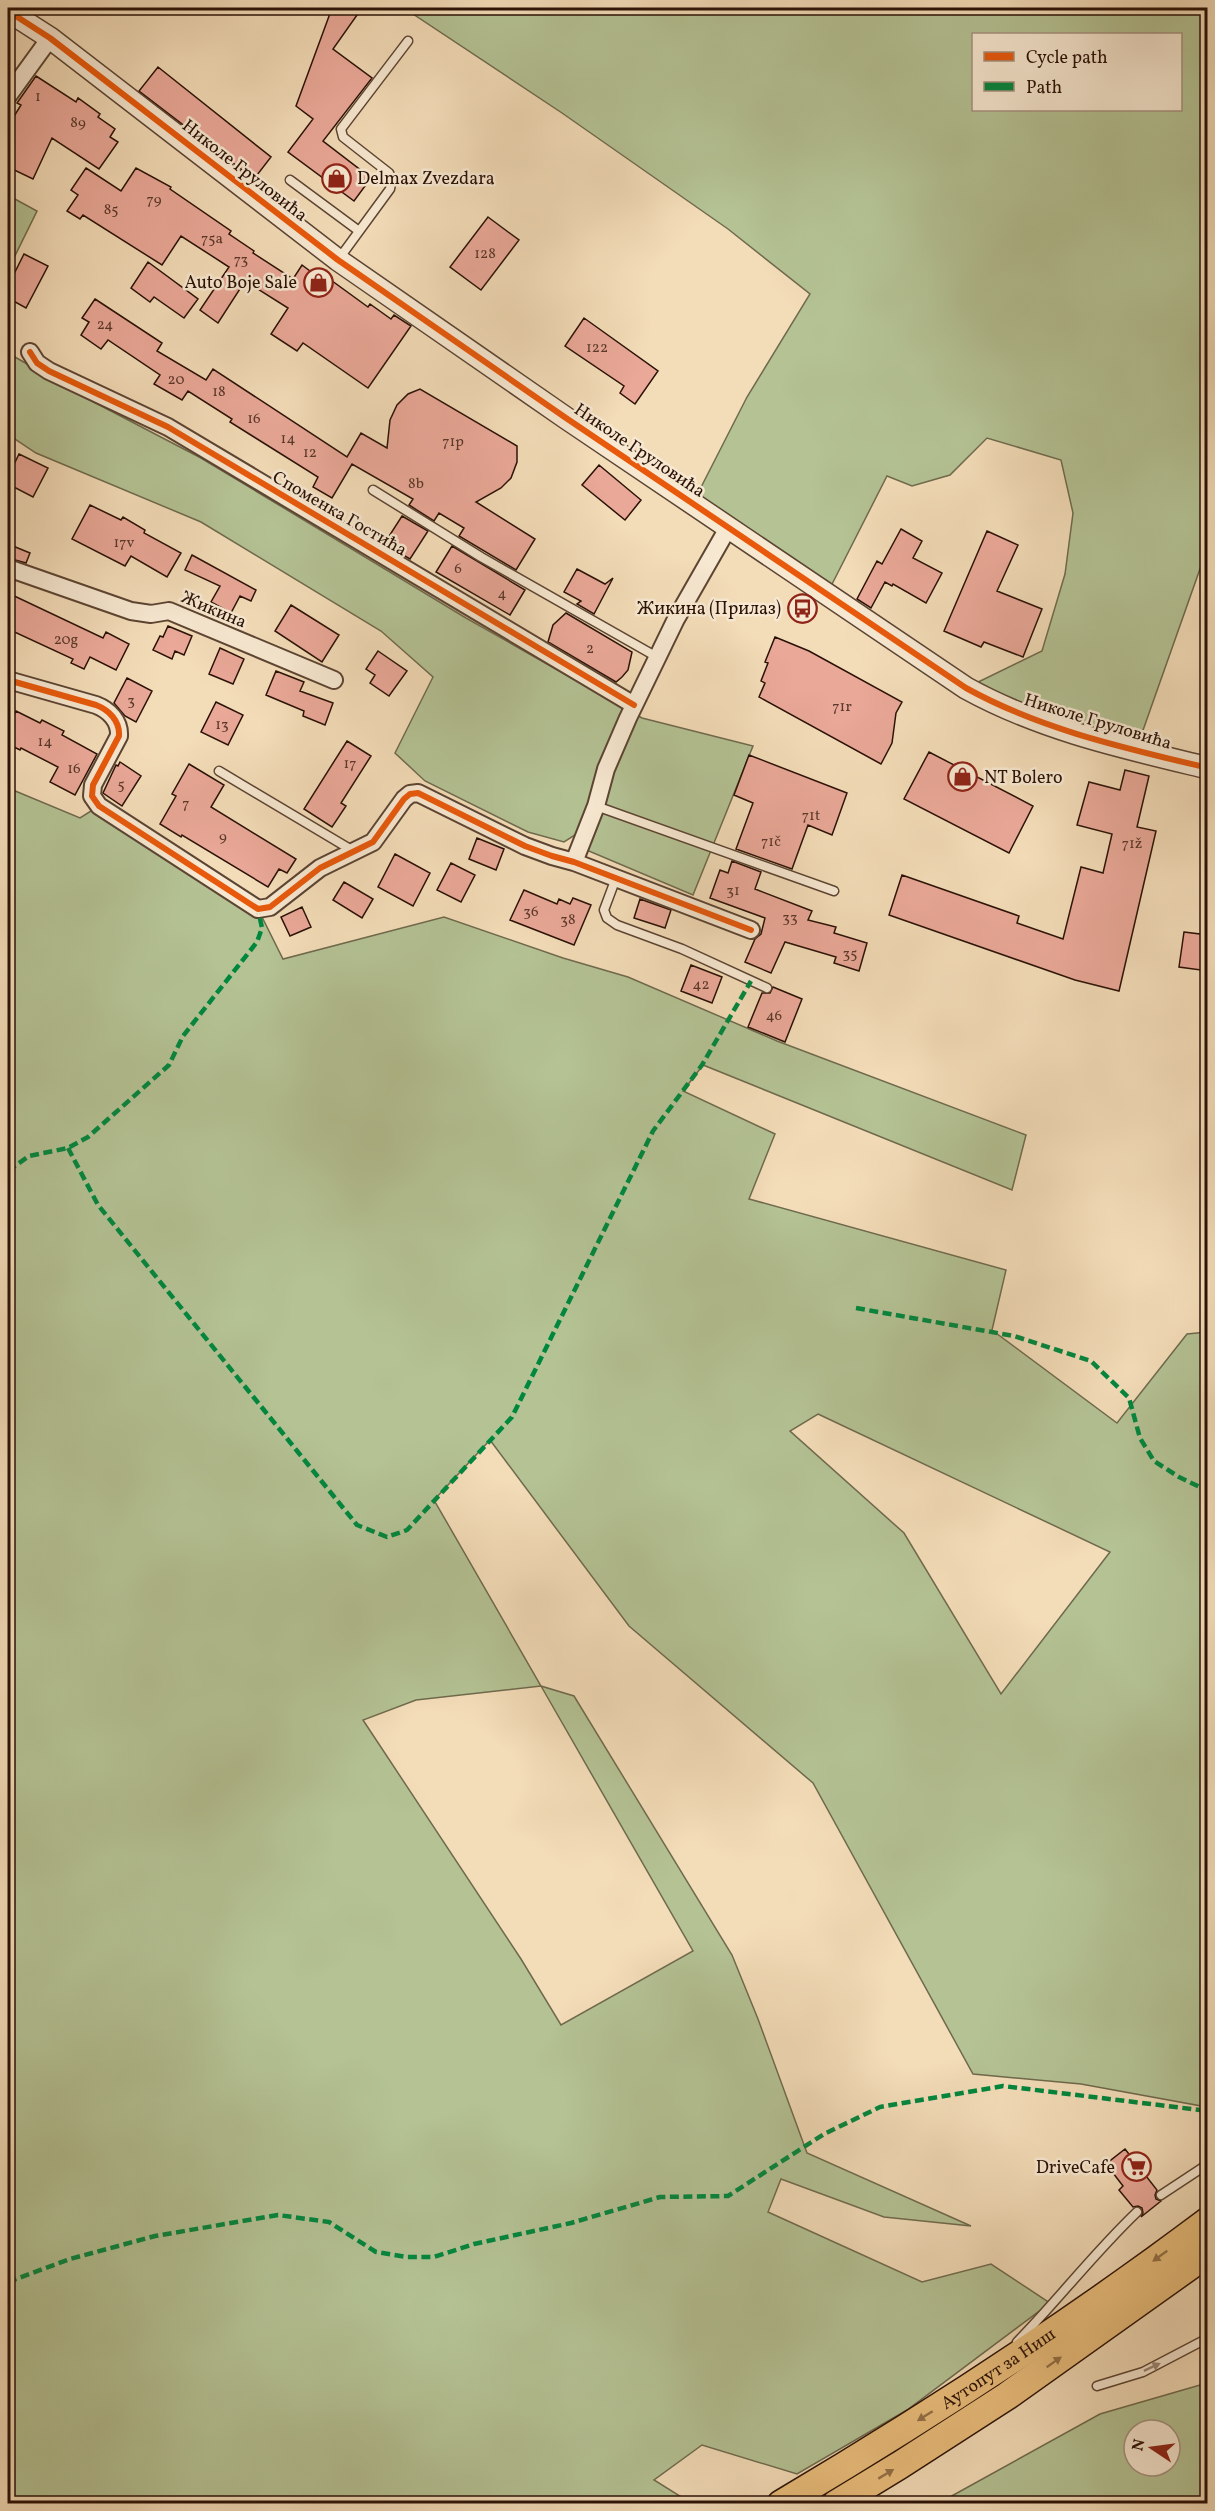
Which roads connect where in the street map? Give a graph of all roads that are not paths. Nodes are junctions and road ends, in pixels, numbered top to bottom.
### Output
1 (8, 11) edge
2 (50, 38) junction
3 (408, 41) dead end
4 (8, 96) edge
5 (290, 180) dead end
6 (359, 231) junction
7 (338, 260) junction
8 (30, 352) dead end
9 (373, 490) dead end
10 (728, 528) junction
11 (8, 568) edge
12 (657, 657) junction
13 (8, 680) edge
14 (334, 680) dead end
15 (634, 705) junction
16 (1208, 768) edge
17 (219, 771) dead end
18 (596, 806) junction
19 (356, 852) junction
20 (574, 862) junction
21 (616, 878) junction
22 (834, 891) dead end
23 (751, 930) dead end
24 (767, 988) dead end
25 (1208, 2164) edge
26 (1161, 2195) dead end
27 (1137, 2212) dead end
28 (1208, 2221) edge
29 (1208, 2253) edge
30 (1208, 2338) edge
31 (975, 2385) junction
32 (1097, 2386) dead end
33 (781, 2504) edge
34 (836, 2504) edge

1 - 2 street, Николе Груловића
2 - 4 street
2 - 7 street, Николе Груловића
3 - 6 lane
5 - 6 lane
6 - 7 lane
7 - 10 street, Николе Груловића
8 - 15 street, Споменка Гостића
9 - 12 lane, Споменка Гостића
10 - 12 street
10 - 16 street, Николе Груловића
11 - 14 street, Жикина
12 - 15 street
13 - 19 street
15 - 18 street
17 - 19 lane
18 - 20 street
18 - 22 lane
19 - 20 street
20 - 21 street
21 - 23 street
21 - 24 lane
25 - 26 lane
27 - 31 lane
28 -> 31 highway, Аутопут за Ниш
34 -> 29 highway, Аутопут за Ниш
32 -> 30 lane
31 -> 33 highway, Аутопут за Ниш

